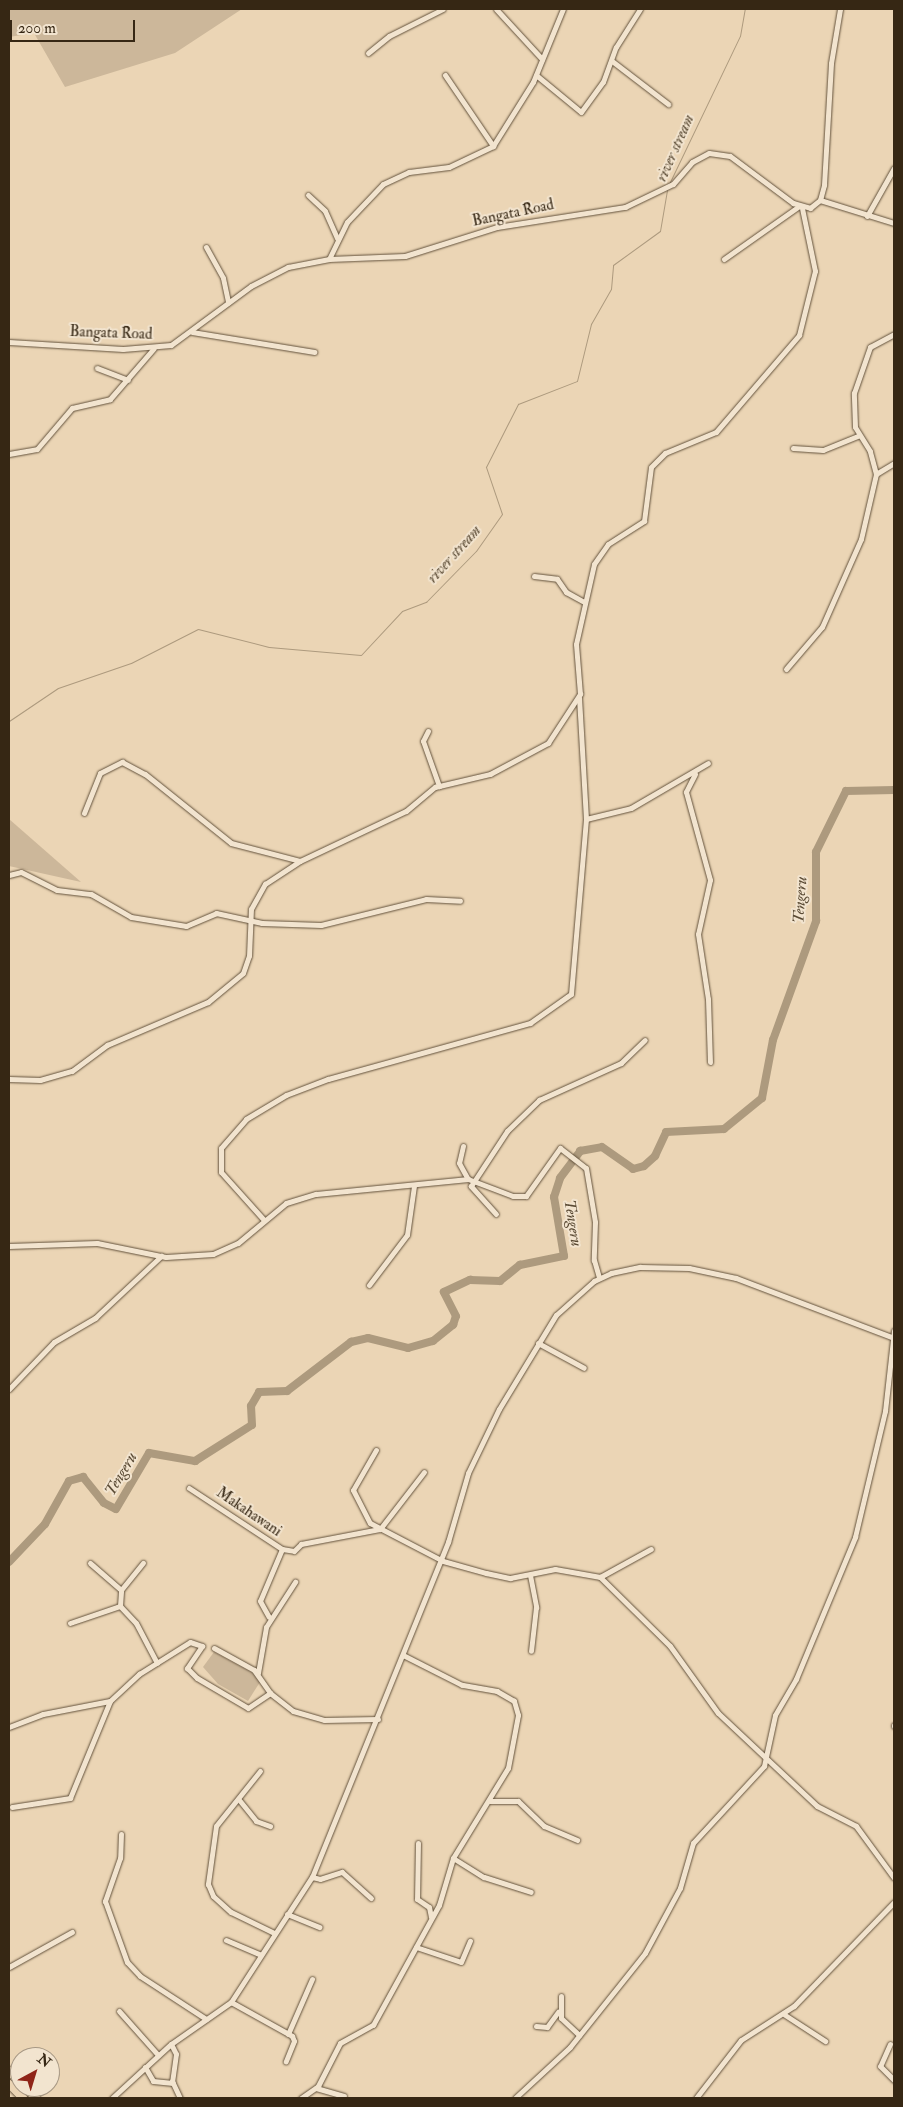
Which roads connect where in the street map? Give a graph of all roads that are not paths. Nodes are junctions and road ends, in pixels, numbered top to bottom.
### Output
1 (444, 9) edge
2 (496, 9) edge
3 (563, 9) edge
4 (640, 9) edge
5 (840, 9) edge
6 (368, 53) dead end
7 (542, 59) junction
8 (612, 61) junction
9 (445, 75) dead end
10 (536, 75) junction
11 (668, 104) dead end
12 (493, 146) junction
13 (894, 168) edge
14 (308, 194) dead end
15 (820, 200) junction
16 (801, 207) junction
17 (867, 216) junction
18 (894, 222) edge
19 (337, 238) junction
20 (206, 247) dead end
21 (724, 258) dead end
22 (329, 259) junction
23 (228, 302) junction
24 (192, 332) junction
25 (894, 334) edge
26 (9, 342) edge
27 (154, 348) junction
28 (314, 352) dead end
29 (97, 368) dead end
30 (128, 380) junction
31 (858, 436) junction
32 (793, 448) dead end
33 (9, 454) edge
34 (894, 463) edge
35 (876, 474) junction
36 (534, 576) dead end
37 (584, 602) junction
38 (786, 670) dead end
39 (579, 697) junction
40 (428, 731) dead end
41 (708, 763) dead end
42 (695, 774) junction
43 (439, 786) junction
44 (84, 813) dead end
45 (586, 818) junction
46 (300, 861) junction
47 (9, 874) edge
48 (460, 901) dead end
49 (250, 921) junction
50 (645, 1040) dead end
51 (710, 1062) dead end
52 (9, 1079) edge
53 (463, 1146) dead end
54 (468, 1179) junction
55 (475, 1180) junction
56 (414, 1186) junction
57 (496, 1214) dead end
58 (264, 1220) junction
59 (9, 1246) edge
60 (161, 1256) junction
61 (599, 1277) junction
62 (369, 1286) dead end
63 (894, 1331) edge
64 (894, 1338) edge
65 (538, 1343) junction
66 (584, 1368) dead end
67 (9, 1389) edge
68 (376, 1450) dead end
69 (424, 1472) dead end
70 (189, 1488) dead end
71 (380, 1529) junction
72 (282, 1549) junction
73 (651, 1549) dead end
74 (440, 1559) junction
75 (90, 1563) dead end
76 (143, 1563) dead end
77 (530, 1574) junction
78 (600, 1577) junction
79 (295, 1582) dead end
80 (121, 1590) junction
81 (120, 1606) junction
82 (269, 1617) dead end
83 (70, 1623) dead end
84 (214, 1648) dead end
85 (530, 1651) dead end
86 (403, 1655) junction
87 (157, 1663) junction
88 (258, 1673) junction
89 (270, 1693) junction
90 (110, 1701) junction
91 (378, 1719) junction
92 (9, 1727) edge
93 (767, 1760) junction
94 (260, 1771) dead end
95 (240, 1801) junction
96 (490, 1802) junction
97 (12, 1807) dead end
98 (270, 1826) dead end
99 (121, 1834) dead end
100 (577, 1840) dead end
101 (418, 1843) dead end
102 (453, 1858) junction
103 (312, 1877) junction
104 (894, 1878) edge
105 (531, 1892) dead end
106 (371, 1898) dead end
107 (894, 1902) edge
108 (287, 1914) junction
109 (431, 1917) junction
110 (320, 1927) dead end
111 (72, 1932) dead end
112 (274, 1933) junction
113 (226, 1940) dead end
114 (470, 1941) dead end
115 (416, 1946) junction
116 (261, 1955) junction
117 (9, 1967) edge
118 (312, 1979) dead end
119 (561, 1996) dead end
120 (231, 2002) junction
121 (119, 2011) dead end
122 (558, 2012) junction
123 (785, 2014) junction
124 (206, 2019) junction
125 (536, 2026) dead end
126 (288, 2034) junction
127 (579, 2035) junction
128 (825, 2041) dead end
129 (171, 2044) junction
130 (890, 2044) dead end
131 (158, 2056) junction
132 (286, 2061) dead end
133 (145, 2067) junction
134 (894, 2080) edge
135 (173, 2083) junction
136 (9, 2084) edge
137 (316, 2088) junction
138 (344, 2096) dead end
139 (23, 2098) edge
140 (112, 2098) edge
141 (180, 2098) edge
142 (301, 2098) edge
143 (515, 2098) edge
144 (696, 2098) edge

1 - 6 street
2 - 7 street
3 - 7 street
4 - 8 street
5 - 15 street
7 - 10 street
8 - 10 street
8 - 11 street
9 - 12 street
10 - 12 street
12 - 19 street
13 - 17 street
14 - 19 street
15 - 16 street
15 - 17 street
16 - 21 street
16 - 22 street, Bangata Road
16 - 37 street
17 - 18 street
19 - 22 street
20 - 23 street
22 - 23 street, Bangata Road
23 - 24 street, Bangata Road
24 - 27 street, Bangata Road
24 - 28 street
25 - 31 street
26 - 27 street, Bangata Road
27 - 30 street
29 - 30 street
30 - 33 street
31 - 32 street
31 - 35 street
34 - 35 street
35 - 38 street
36 - 37 street
37 - 39 street
39 - 43 street
39 - 45 street
40 - 43 street
41 - 42 street
42 - 45 street
42 - 51 street
43 - 46 street
44 - 46 street
45 - 58 street
46 - 49 street
47 - 49 street
48 - 49 street
49 - 52 street
50 - 55 street
53 - 54 street
54 - 55 street
54 - 56 street
55 - 57 street
55 - 61 street
56 - 58 street
56 - 62 street
58 - 60 street
59 - 60 street
60 - 67 street
61 - 64 street
61 - 65 street
63 - 64 street
64 - 93 street
65 - 66 street
65 - 74 street
68 - 71 street
69 - 71 street
70 - 72 street, Makahawani
71 - 72 street
71 - 74 street
72 - 82 street, Makahawani
73 - 78 street
74 - 77 street
74 - 86 street
75 - 80 street
76 - 80 street
77 - 78 street
77 - 85 street
78 - 93 street
79 - 88 street
80 - 81 street
81 - 83 street
81 - 87 street
84 - 88 street
86 - 91 street
86 - 96 street
87 - 89 street
87 - 90 street
88 - 89 street
89 - 91 street
90 - 92 street
90 - 97 street
91 - 103 street
93 - 104 street
93 - 127 street
94 - 95 street
95 - 98 street
95 - 112 street
96 - 100 street
96 - 102 street
99 - 124 street
101 - 109 street
102 - 105 street
102 - 109 street
103 - 106 street
103 - 108 street
107 - 123 street
108 - 110 street
108 - 112 street
109 - 115 street
111 - 117 street
112 - 116 street
113 - 116 street
114 - 115 street
115 - 137 street
116 - 120 street
118 - 126 street
119 - 122 street
120 - 124 street
120 - 126 street
121 - 131 street
122 - 125 street
122 - 127 street
123 - 128 street
123 - 144 street
124 - 129 street
126 - 132 street
127 - 143 street
129 - 131 street
129 - 135 street
130 - 134 street
131 - 133 street
133 - 135 street
133 - 140 street
135 - 141 street
136 - 139 highway
137 - 138 street
137 - 142 street

